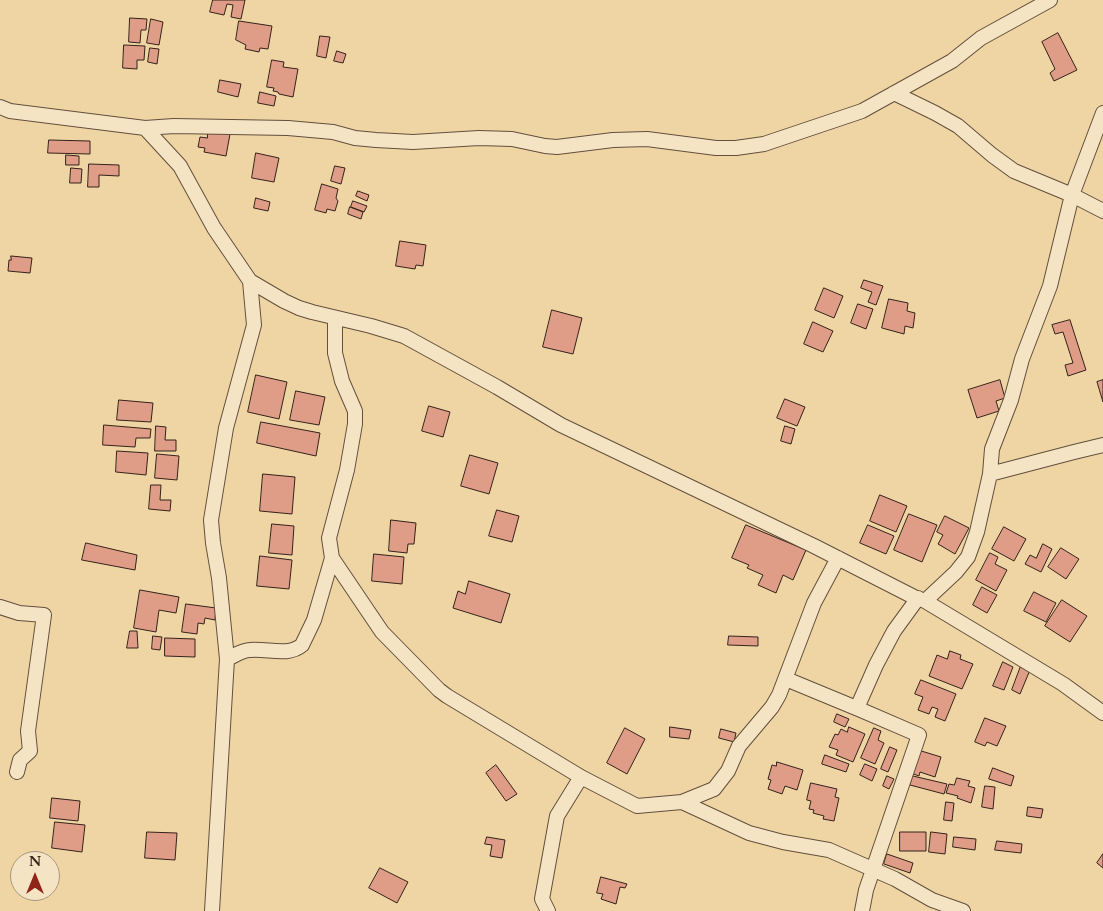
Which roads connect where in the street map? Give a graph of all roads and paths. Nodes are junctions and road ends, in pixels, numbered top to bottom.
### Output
1 (1050, 0) edge
2 (894, 93) junction
3 (0, 108) edge
4 (1103, 113) edge
5 (146, 128) junction
6 (1072, 195) junction
7 (1103, 211) edge
8 (250, 281) junction
9 (334, 318) junction
10 (1103, 445) edge
11 (990, 474) junction
12 (332, 558) junction
13 (838, 558) junction
14 (922, 599) junction
15 (0, 607) edge
16 (227, 659) junction
17 (786, 679) junction
18 (1078, 695) junction
19 (1103, 703) edge
20 (857, 708) junction
21 (1103, 713) edge
22 (17, 772) dead end
23 (581, 777) junction
24 (682, 802) junction
25 (873, 868) junction
26 (542, 907) edge
27 (212, 911) edge
28 (862, 911) edge
29 (963, 911) edge

1 - 2 street
2 - 5 street
2 - 6 street
3 - 5 street
4 - 6 street
5 - 8 street
6 - 7 street
6 - 11 street
8 - 9 street
8 - 16 street
9 - 12 street
9 - 13 street
10 - 11 street
11 - 14 street
12 - 16 street
12 - 23 street
13 - 14 street
13 - 17 street
14 - 18 street
14 - 20 street
15 - 22 street
16 - 27 street
17 - 20 street
17 - 24 street
18 - 19 street
18 - 21 street
20 - 25 street
23 - 24 street
23 - 26 street
24 - 25 street
25 - 28 street
25 - 29 street

